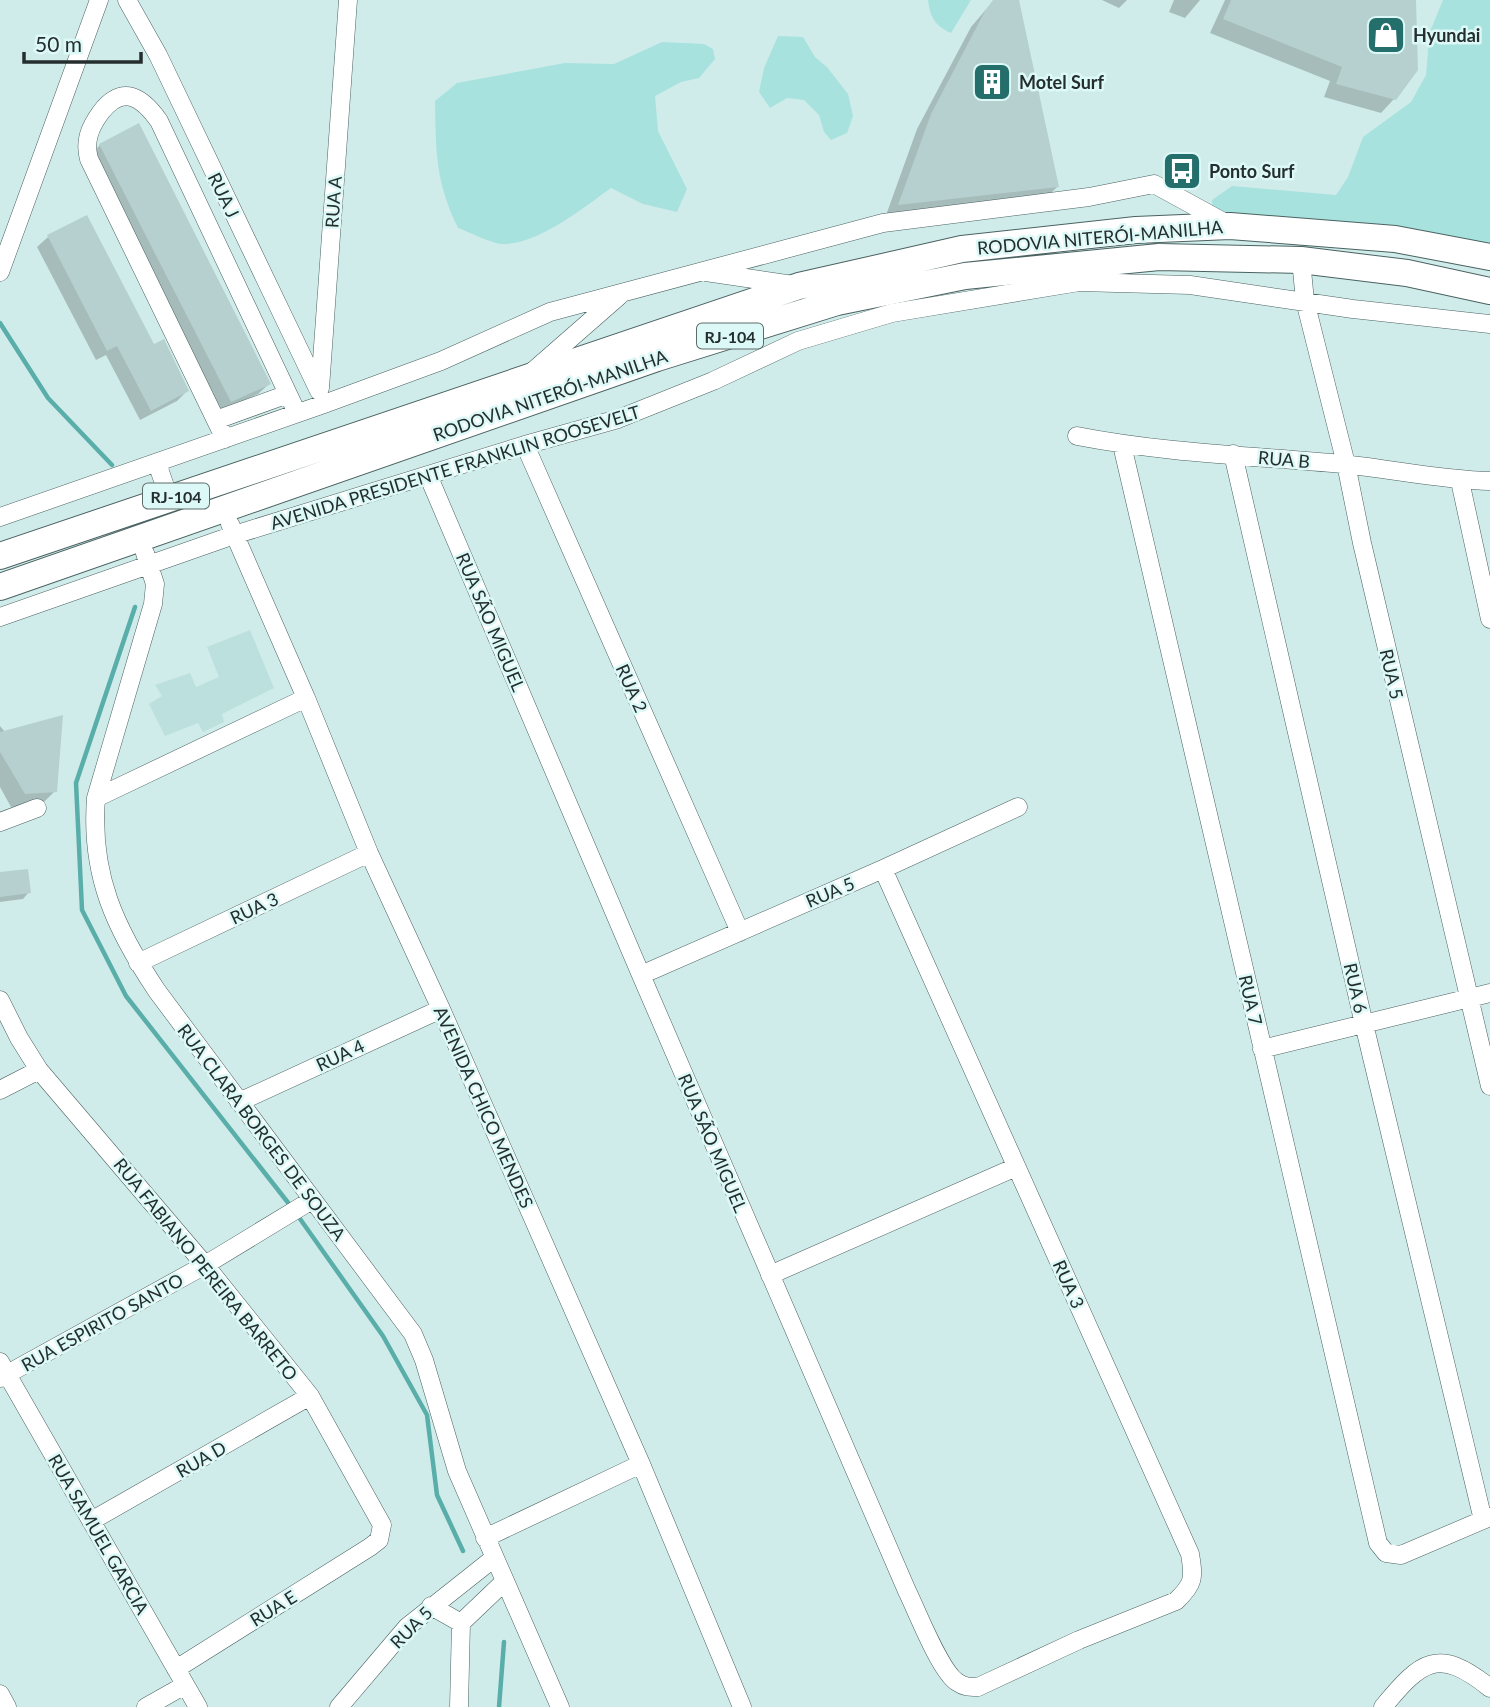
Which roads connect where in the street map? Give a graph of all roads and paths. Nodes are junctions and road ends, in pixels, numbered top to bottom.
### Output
1 (99, 0) edge
2 (127, 0) edge
3 (348, 0) edge
4 (1230, 226) junction
5 (1490, 257) edge
6 (1301, 260) junction
7 (696, 271) junction
8 (0, 272) edge
9 (799, 286) junction
10 (624, 291) junction
11 (1490, 291) edge
12 (1305, 301) junction
13 (1490, 324) edge
14 (796, 329) junction
15 (526, 377) junction
16 (288, 394) junction
17 (322, 397) junction
18 (297, 413) junction
19 (216, 420) junction
20 (1077, 436) dead end
21 (225, 439) junction
22 (525, 445) junction
23 (1122, 445) junction
24 (1233, 454) junction
25 (157, 463) junction
26 (1346, 464) junction
27 (428, 475) junction
28 (1460, 481) junction
29 (1490, 481) edge
30 (169, 498) junction
31 (223, 508) junction
32 (0, 517) edge
33 (234, 535) junction
34 (145, 552) junction
35 (0, 556) edge
36 (0, 587) edge
37 (0, 617) edge
38 (1490, 619) edge
39 (306, 698) junction
40 (96, 798) junction
41 (1018, 807) dead end
42 (37, 808) dead end
43 (0, 822) edge
44 (369, 853) junction
45 (883, 869) junction
46 (740, 932) junction
47 (138, 963) junction
48 (640, 975) junction
49 (1490, 993) edge
50 (1469, 998) junction
51 (0, 1000) edge
52 (441, 1009) junction
53 (1364, 1024) junction
54 (1262, 1049) junction
55 (39, 1070) junction
56 (1490, 1086) edge
57 (0, 1090) edge
58 (239, 1102) junction
59 (1016, 1167) junction
60 (307, 1203) junction
61 (205, 1265) junction
62 (770, 1275) junction
63 (2, 1371) edge
64 (310, 1396) junction
65 (641, 1464) junction
66 (1487, 1519) edge
67 (91, 1521) junction
68 (485, 1538) junction
69 (370, 1547) joint
70 (494, 1558) junction
71 (504, 1582) junction
72 (431, 1606) junction
73 (461, 1623) junction
74 (1079, 1640) joint
75 (181, 1677) junction
76 (1490, 1688) edge
77 (0, 1694) edge
78 (7, 1707) edge
79 (146, 1707) edge
80 (198, 1707) edge
81 (339, 1707) edge
82 (459, 1707) edge
83 (560, 1707) edge
84 (742, 1707) edge
85 (1383, 1707) edge

1 - 8 street
2 - 17 street, RUA J
3 - 17 street, RUA A
4 - 5 highway, RODOVIA NITERÓI-MANILHA / RJ-104
4 - 7 street
4 - 9 highway, RODOVIA NITERÓI-MANILHA / RJ-104
6 - 11 highway, RODOVIA NITERÓI-MANILHA / RJ-104
6 - 12 street, RUA 5
6 - 14 highway, RODOVIA NITERÓI-MANILHA / RJ-104
7 - 9 street
7 - 10 street
9 - 15 highway, RODOVIA NITERÓI-MANILHA / RJ-104
10 - 15 street
10 - 17 street
12 - 13 street, AVENIDA PRESIDENTE FRANKLIN ROOSEVELT
12 - 14 street, AVENIDA PRESIDENTE FRANKLIN ROOSEVELT
12 - 26 street, RUA 5
14 - 22 street, AVENIDA PRESIDENTE FRANKLIN ROOSEVELT
14 - 31 highway, RODOVIA NITERÓI-MANILHA / RJ-104
15 - 30 highway, RODOVIA NITERÓI-MANILHA / RJ-104
16 - 18 street
16 - 19 street
16 - 19 street
17 - 18 street
18 - 21 street
19 - 21 street
20 - 23 street, RUA B
21 - 25 street
22 - 27 street, AVENIDA PRESIDENTE FRANKLIN ROOSEVELT
22 - 46 street, RUA 2
23 - 24 street, RUA B
23 - 54 street, RUA 7
24 - 26 street, RUA B
24 - 53 street, RUA 6
25 - 30 street
25 - 32 street
26 - 28 street, RUA B
26 - 50 street, RUA 5
27 - 33 street, AVENIDA PRESIDENTE FRANKLIN ROOSEVELT
27 - 48 street, RUA SÃO MIGUEL
28 - 29 street, RUA B
28 - 38 street
30 - 35 highway, RODOVIA NITERÓI-MANILHA / RJ-104
31 - 33 street, AVENIDA CHICO MENDES
31 - 34 highway, RODOVIA NITERÓI-MANILHA / RJ-104
33 - 34 street, AVENIDA PRESIDENTE FRANKLIN ROOSEVELT
33 - 39 street, AVENIDA CHICO MENDES
34 - 36 highway, RODOVIA NITERÓI-MANILHA / RJ-104
34 - 37 street, AVENIDA PRESIDENTE FRANKLIN ROOSEVELT
34 - 40 street, RUA CLARA BORGES DE SOUZA
39 - 40 street
39 - 44 street, AVENIDA CHICO MENDES
40 - 47 street, RUA CLARA BORGES DE SOUZA
41 - 45 street, RUA 5
42 - 43 street
44 - 47 street, RUA 3
44 - 52 street, AVENIDA CHICO MENDES
45 - 46 street, RUA 5
45 - 59 street, RUA 3
46 - 48 street, RUA 5
47 - 58 street, RUA CLARA BORGES DE SOUZA
48 - 62 street, RUA SÃO MIGUEL
49 - 50 street
50 - 53 street
50 - 56 street, RUA 5
51 - 55 street, RUA FABIANO PEREIRA BARRETO
52 - 58 street, RUA 4
52 - 65 street, AVENIDA CHICO MENDES
53 - 54 street
53 - 66 street, RUA 6
54 - 66 street, RUA 7
55 - 57 street
55 - 61 street, RUA FABIANO PEREIRA BARRETO
58 - 60 street, RUA CLARA BORGES DE SOUZA
59 - 62 street
59 - 74 street, RUA 3
60 - 61 street, RUA ESPIRITO SANTO
60 - 68 street, RUA CLARA BORGES DE SOUZA
61 - 63 street, RUA ESPIRITO SANTO
61 - 64 street, RUA FABIANO PEREIRA BARRETO
62 - 74 street, RUA SÃO MIGUEL
63 - 67 street, RUA SAMUEL GARCIA
64 - 67 street, RUA D
64 - 69 street, RUA FABIANO PEREIRA BARRETO
65 - 68 street
65 - 84 street, AVENIDA CHICO MENDES
67 - 75 street, RUA SAMUEL GARCIA
68 - 70 street, RUA CLARA BORGES DE SOUZA
69 - 75 street, RUA E
70 - 71 street, RUA CLARA BORGES DE SOUZA
70 - 72 street, RUA 5
71 - 73 street
71 - 83 street, RUA CLARA BORGES DE SOUZA
72 - 73 street
72 - 81 street, RUA 5
73 - 82 street
75 - 79 street, RUA E
75 - 80 street, RUA SAMUEL GARCIA
76 - 85 street
77 - 78 street

